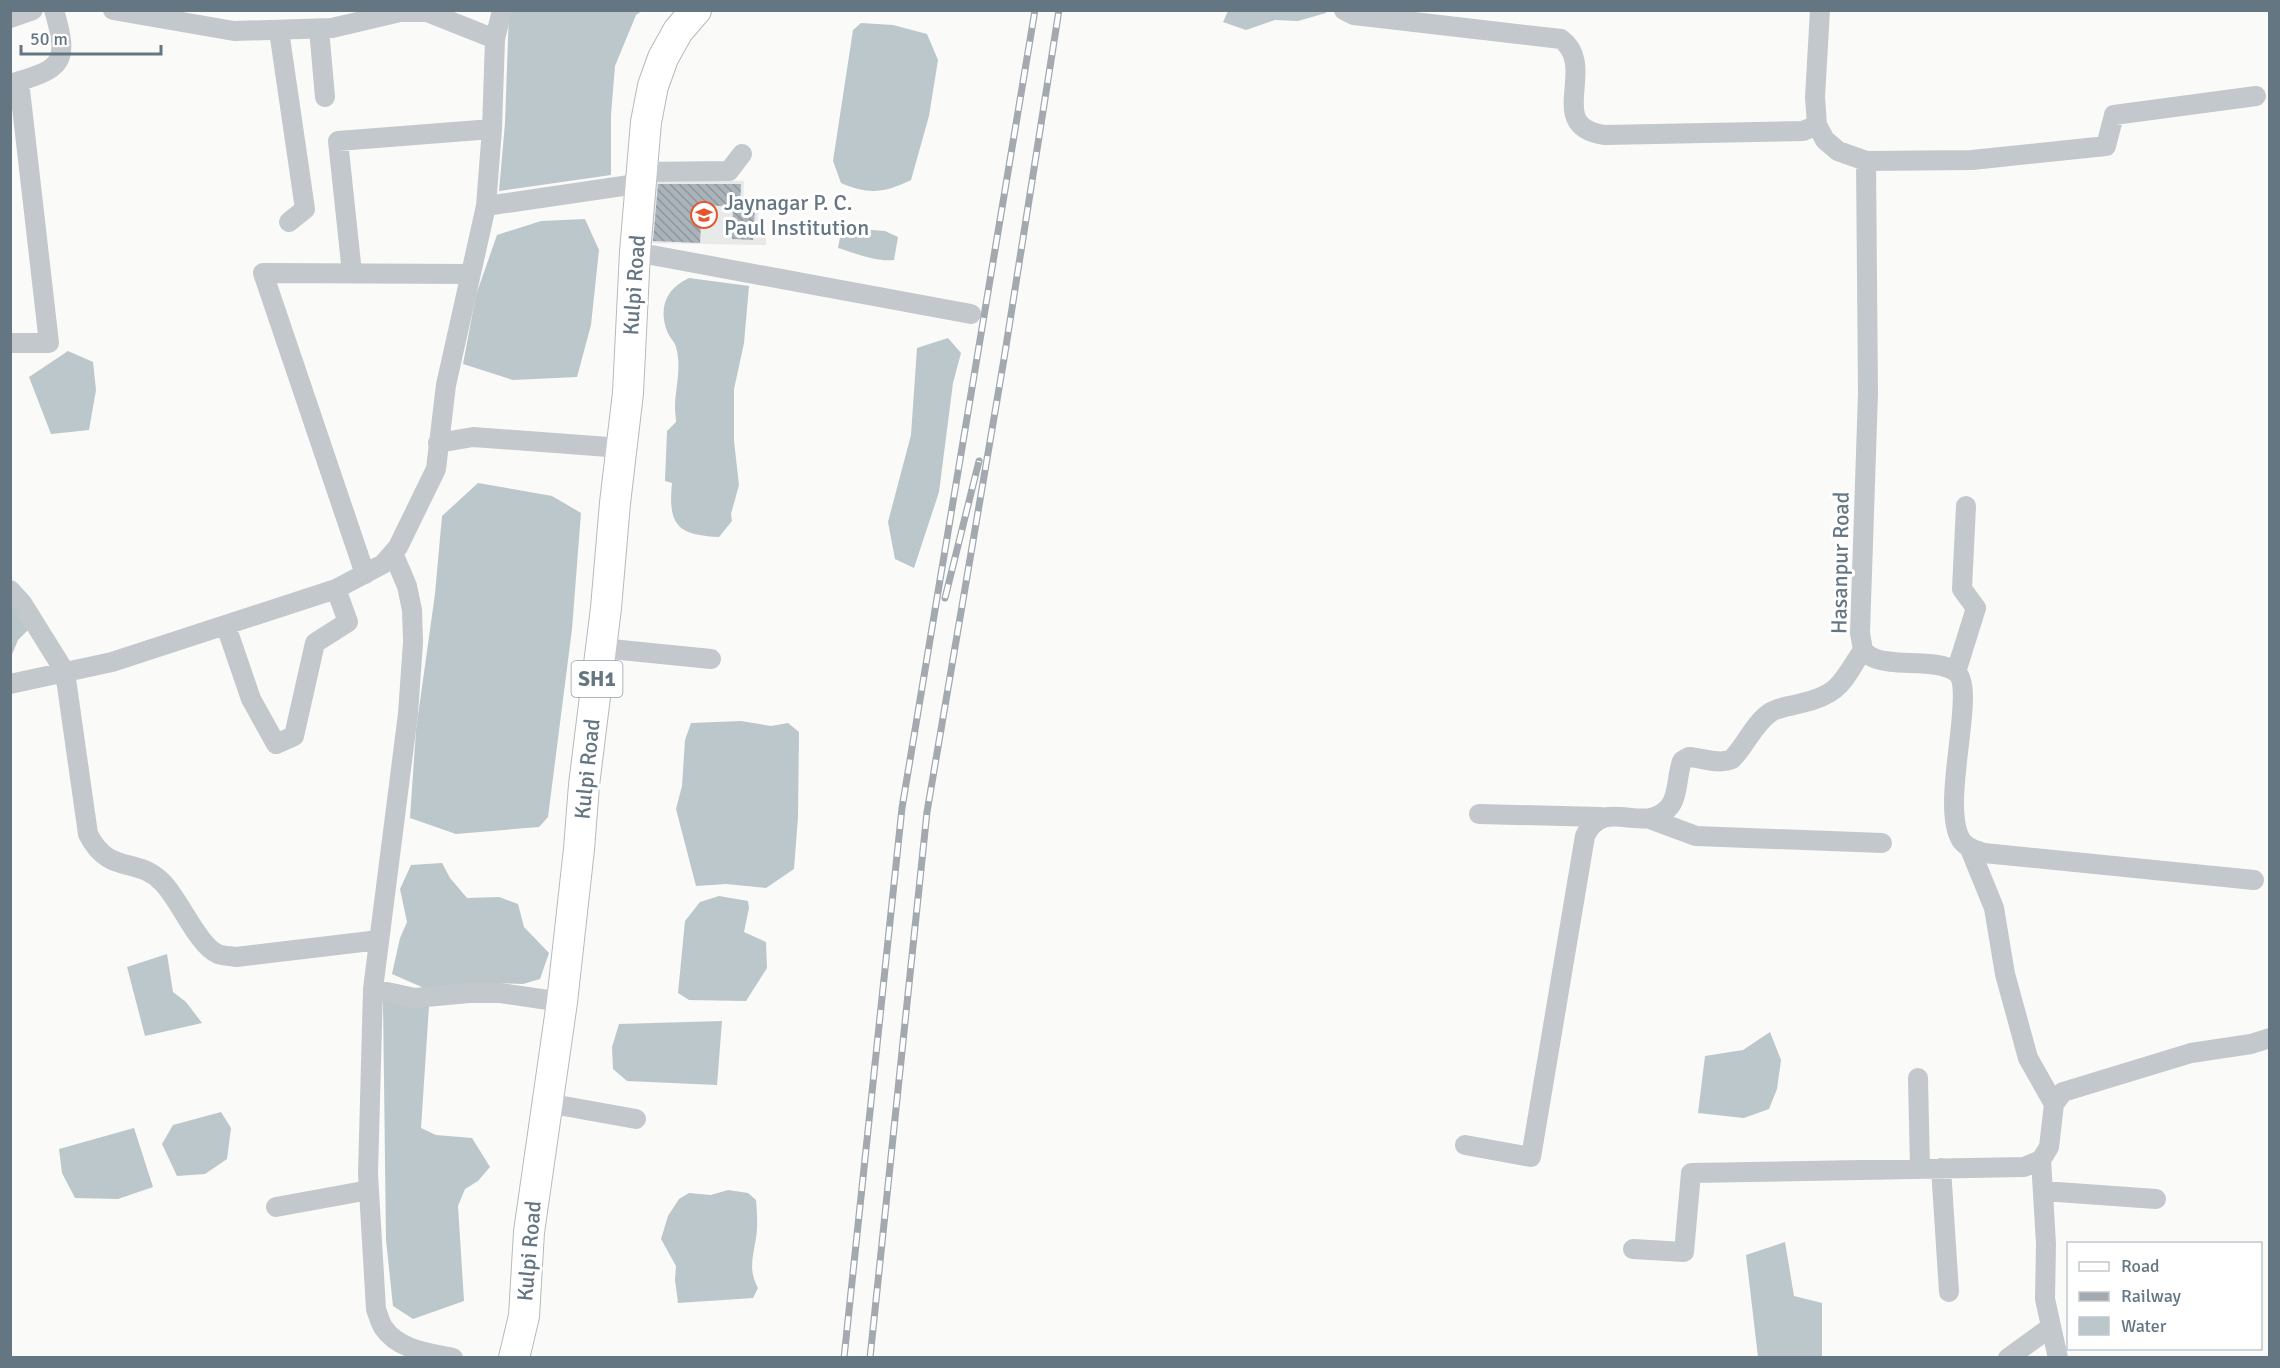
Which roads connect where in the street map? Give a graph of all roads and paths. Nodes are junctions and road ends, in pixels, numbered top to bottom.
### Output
1 (33, 10) edge
2 (54, 10) edge
3 (113, 10) edge
4 (502, 10) edge
5 (696, 10) edge
6 (1344, 10) edge
7 (1820, 10) edge
8 (10, 18) edge
9 (319, 29) junction
10 (279, 31) junction
11 (495, 39) junction
12 (15, 82) edge
13 (2256, 96) dead end
14 (325, 97) dead end
15 (1817, 125) junction
16 (492, 129) junction
17 (742, 154) dead end
18 (1866, 161) junction
19 (643, 177) junction
20 (486, 206) junction
21 (289, 222) dead end
22 (635, 252) junction
23 (352, 273) junction
24 (471, 274) junction
25 (971, 314) dead end
26 (10, 343) edge
27 (438, 443) junction
28 (622, 448) junction
29 (1966, 506) dead end
30 (393, 553) junction
31 (365, 574) junction
32 (336, 589) junction
33 (10, 590) edge
34 (226, 626) junction
35 (601, 648) junction
36 (1863, 650) junction
37 (711, 659) dead end
38 (65, 672) junction
39 (1956, 672) junction
40 (10, 684) edge
41 (1479, 813) dead end
42 (1601, 817) junction
43 (1650, 819) junction
44 (1882, 843) dead end
45 (1970, 849) junction
46 (2254, 880) dead end
47 (379, 940) junction
48 (373, 989) junction
49 (562, 1002) junction
50 (2270, 1038) edge
51 (1918, 1078) dead end
52 (547, 1103) junction
53 (2054, 1104) junction
54 (636, 1119) dead end
55 (1465, 1145) dead end
56 (2041, 1160) junction
57 (1920, 1168) junction
58 (1941, 1168) junction
59 (369, 1190) junction
60 (2043, 1191) junction
61 (2156, 1200) dead end
62 (276, 1207) dead end
63 (1633, 1249) dead end
64 (1949, 1292) dead end
65 (2051, 1327) junction
66 (453, 1358) edge
67 (514, 1358) edge
68 (2008, 1358) edge
69 (2058, 1358) edge

1 - 8 street
2 - 12 street
3 - 10 street
4 - 11 street
5 - 19 main road, Kulpi Road / SH1
6 - 15 street
7 - 15 street
9 - 10 street
9 - 11 street
9 - 14 street
10 - 21 street
11 - 16 street
12 - 26 street
13 - 18 street
15 - 18 street
16 - 20 street
16 - 23 street
17 - 19 street
18 - 36 street, Hasanpur Road
19 - 20 street
19 - 22 main road, Kulpi Road / SH1
20 - 24 street
22 - 25 street
22 - 28 main road, Kulpi Road / SH1
23 - 24 street
23 - 31 street
24 - 27 street
27 - 28 street
27 - 30 street
28 - 35 main road, Kulpi Road / SH1
29 - 39 street
30 - 31 street
30 - 47 street
31 - 32 street
32 - 34 street
32 - 34 street
33 - 38 street
34 - 38 street
35 - 37 street
35 - 49 main road, Kulpi Road / SH1
36 - 39 street, Hasanpur Road
36 - 43 street
38 - 40 street
38 - 47 street
39 - 45 street
41 - 42 street
42 - 43 street
42 - 55 street
43 - 44 street
45 - 46 street
45 - 53 street
47 - 48 street
48 - 49 street
48 - 59 street
49 - 52 main road, Kulpi Road / SH1
50 - 53 street
51 - 57 street
52 - 54 street
52 - 67 main road, Kulpi Road / SH1
53 - 56 street
56 - 58 street
56 - 60 street
57 - 58 street
57 - 63 street
58 - 64 street
59 - 62 street
59 - 66 street
60 - 61 street
60 - 65 street
65 - 68 street
65 - 69 street

